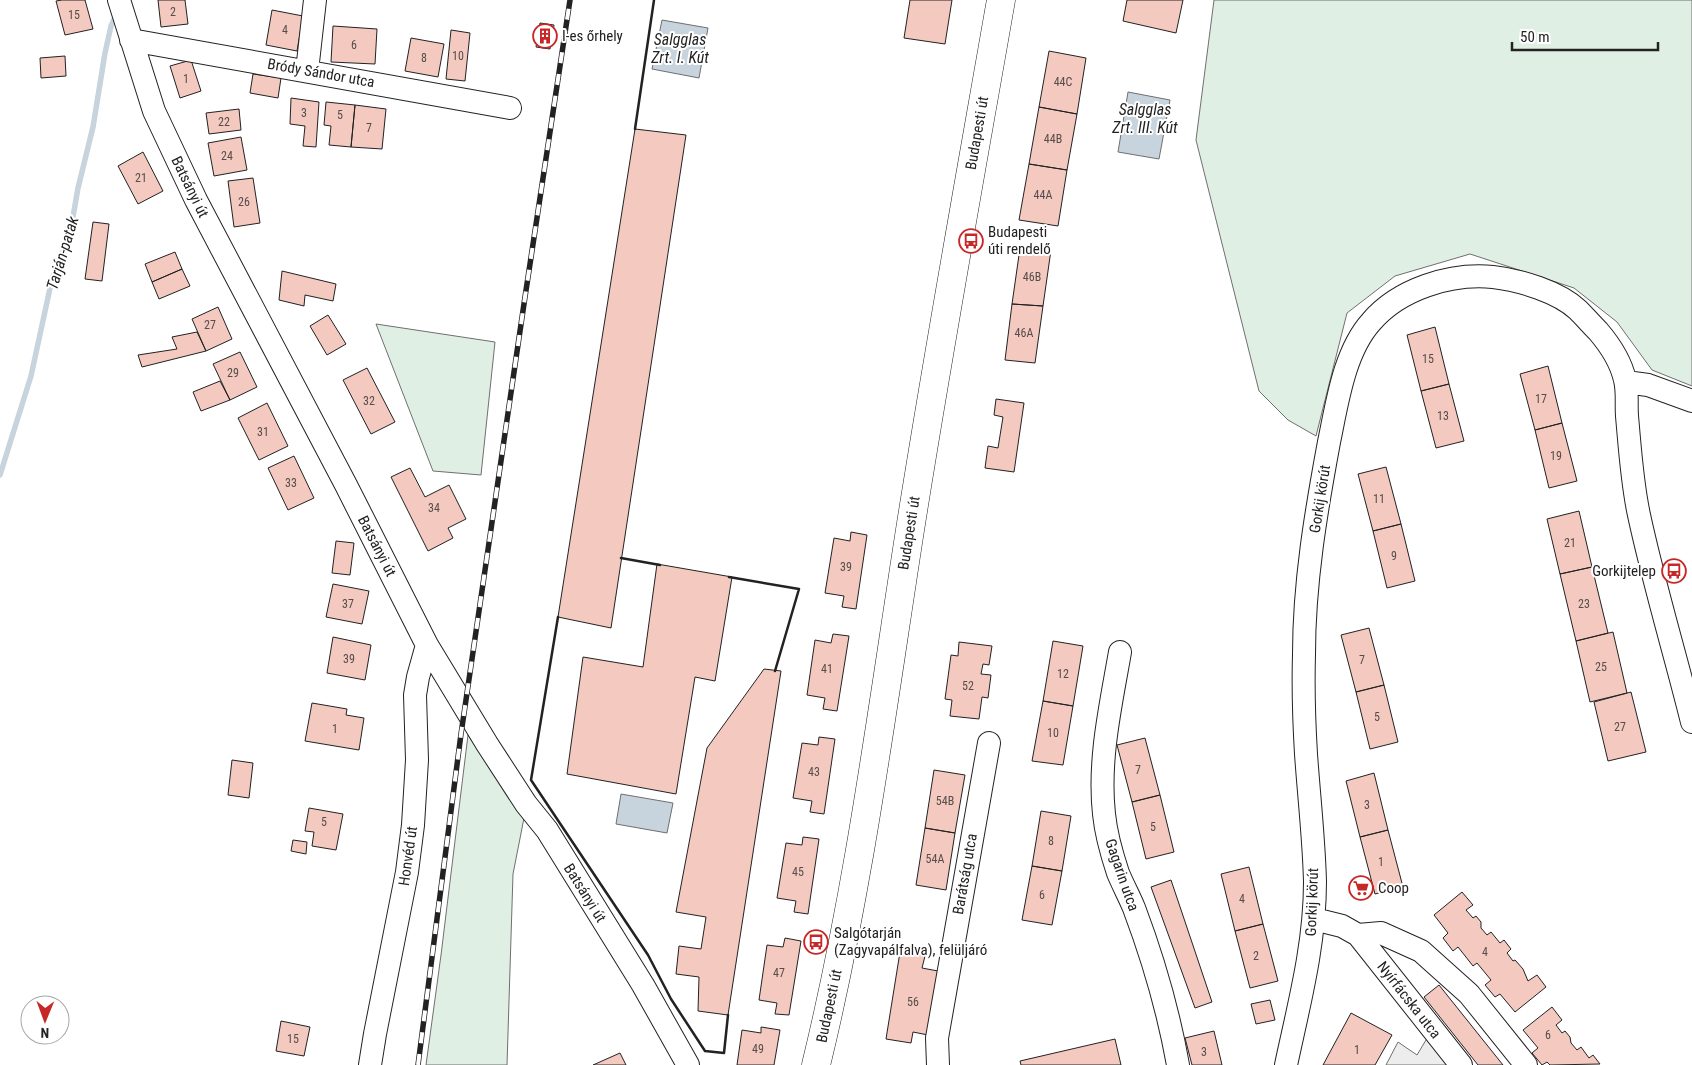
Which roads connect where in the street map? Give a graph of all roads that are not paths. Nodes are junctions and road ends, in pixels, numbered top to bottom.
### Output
1 (315, 0) edge
2 (1001, 0) edge
3 (125, 20) edge
4 (307, 71) junction
5 (510, 108) dead end
6 (1626, 382) junction
7 (1692, 401) edge
8 (428, 645) junction
9 (1120, 652) dead end
10 (1692, 722) edge
11 (989, 743) dead end
12 (1314, 920) junction
13 (1358, 935) junction
14 (370, 1065) edge
15 (688, 1065) edge
16 (816, 1065) edge
17 (938, 1065) edge
18 (1178, 1065) edge
19 (1286, 1065) edge
20 (1460, 1065) edge
21 (1526, 1065) edge

1 - 4 street
2 - 16 main road, Budapesti út
3 - 4 street, Bródy Sándor utca
3 - 8 street, Batsányi út
4 - 5 street, Bródy Sándor utca
6 - 7 street
6 - 10 street, Gorkij körút
6 - 12 street, Gorkij körút
8 - 14 street, Honvéd út
8 - 15 street, Batsányi út
9 - 18 street, Gagarin utca
11 - 17 street, Barátság utca
12 - 13 street, Nyírfácska utca
12 - 19 street, Gorkij körút
13 - 20 street, Nyírfácska utca
13 - 21 street, Nyírfácska utca

